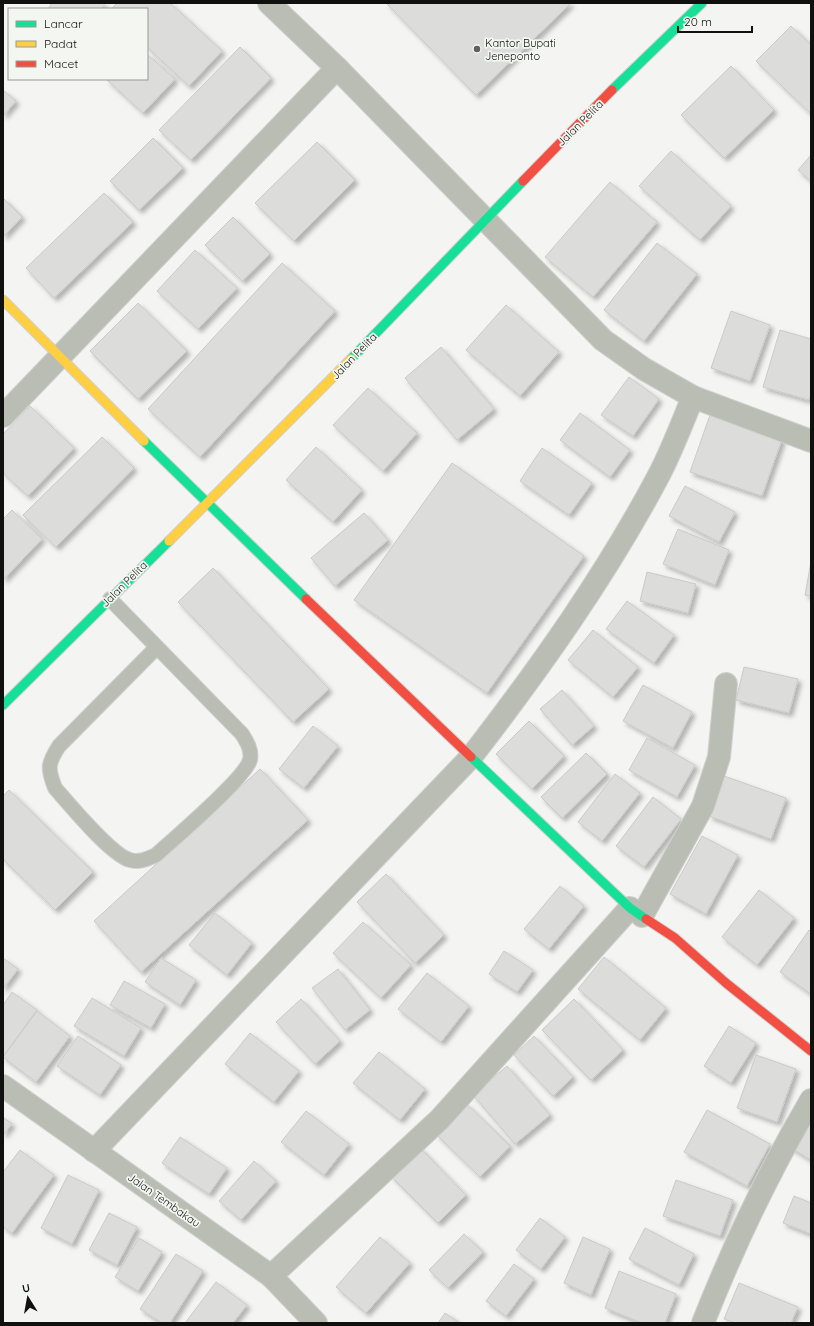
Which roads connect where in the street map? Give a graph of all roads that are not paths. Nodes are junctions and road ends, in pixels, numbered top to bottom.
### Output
1 (269, 3) edge
2 (702, 3) edge
3 (337, 68) junction
4 (485, 219) junction
5 (3, 300) edge
6 (60, 357) junction
7 (693, 397) junction
8 (3, 416) edge
9 (811, 441) edge
10 (206, 504) junction
11 (110, 599) junction
12 (157, 647) junction
13 (726, 684) dead end
14 (3, 705) edge
15 (470, 757) junction
16 (636, 912) junction
17 (811, 1051) edge
18 (3, 1086) edge
19 (811, 1100) edge
20 (94, 1150) junction
21 (271, 1276) junction
22 (316, 1323) edge
23 (703, 1323) edge

1 - 3 street
2 - 4 main road, Jalan Pelita
3 - 4 street
3 - 6 street
4 - 7 street
4 - 10 main road, Jalan Pelita
5 - 6 main road
6 - 8 street
6 - 10 main road
7 - 9 street
7 - 15 street
10 - 11 main road, Jalan Pelita
10 - 15 main road
11 - 12 lane
11 - 14 main road, Jalan Pelita
12 - 12 lane
13 - 16 street
15 - 16 main road
15 - 20 street
16 - 17 main road
16 - 21 street
18 - 20 street, Jalan Tembakau
19 - 23 street
20 - 21 street, Jalan Tembakau
21 - 22 street, Jalan Tembakau

